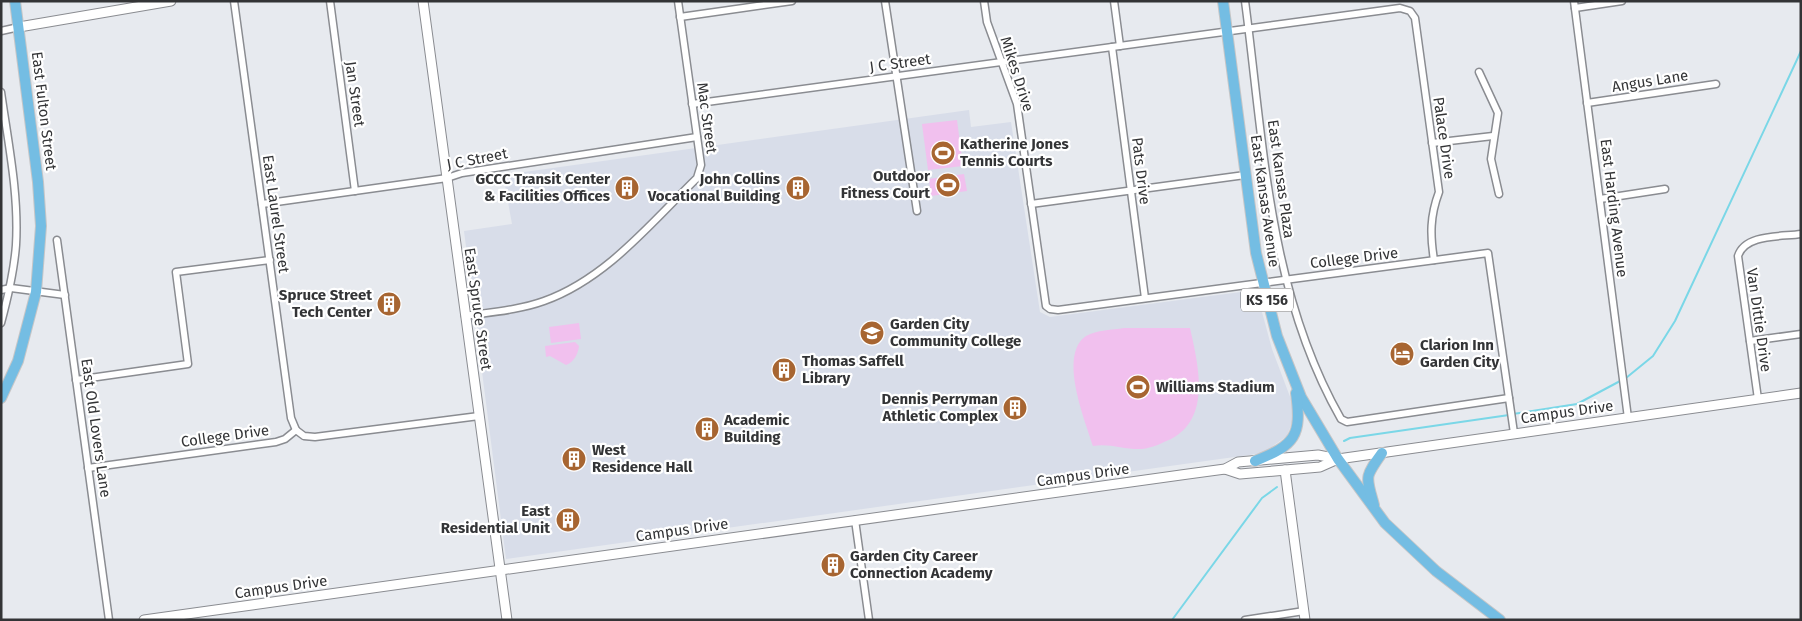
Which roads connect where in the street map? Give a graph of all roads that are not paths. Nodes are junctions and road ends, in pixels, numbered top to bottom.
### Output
1 (15, 1) edge
2 (171, 1) edge
3 (234, 1) edge
4 (330, 1) edge
5 (423, 1) edge
6 (678, 1) edge
7 (792, 1) edge
8 (885, 1) edge
9 (984, 1) edge
10 (1114, 1) edge
11 (1222, 1) edge
12 (1245, 1) edge
13 (1622, 1) edge
14 (130, 5) edge
15 (1574, 5) edge
16 (680, 17) junction
17 (18, 27) junction
18 (1249, 30) junction
19 (1, 31) edge
20 (1227, 32) junction
21 (1120, 46) junction
22 (1112, 48) junction
23 (1001, 62) junction
24 (1479, 72) dead end
25 (896, 76) junction
26 (1716, 84) dead end
27 (1, 92) edge
28 (1588, 103) junction
29 (692, 104) junction
30 (1493, 136) junction
31 (697, 138) junction
32 (1432, 144) junction
33 (1245, 175) junction
34 (447, 178) junction
35 (1665, 188) dead end
36 (1130, 190) junction
37 (355, 191) junction
38 (1499, 194) dead end
39 (1600, 199) junction
40 (262, 204) junction
41 (1031, 204) junction
42 (918, 211) dead end
43 (1801, 234) edge
44 (57, 240) dead end
45 (270, 260) junction
46 (1434, 260) junction
47 (1285, 280) junction
48 (1262, 283) junction
49 (11, 288) junction
50 (1, 290) edge
51 (36, 292) junction
52 (65, 295) junction
53 (1145, 298) junction
54 (1044, 304) joint
55 (465, 316) junction
56 (1, 323) edge
57 (1801, 334) edge
58 (1750, 341) junction
59 (76, 380) junction
60 (1295, 382) junction
61 (1801, 393) edge
62 (1, 398) edge
63 (1509, 398) junction
64 (1758, 399) junction
65 (479, 416) junction
66 (1628, 418) junction
67 (1513, 429) junction
68 (296, 430) junction
69 (1382, 453) junction
70 (1338, 459) junction
71 (1255, 461) junction
72 (88, 468) junction
73 (1224, 469) junction
74 (1285, 470) junction
75 (1376, 510) junction
76 (856, 520) junction
77 (500, 570) junction
78 (1305, 615) edge
79 (1499, 619) edge
80 (109, 620) edge
81 (144, 620) edge
82 (507, 620) edge
83 (869, 620) edge
84 (1245, 620) edge

1 - 17 main road, East Fulton Street
2 - 14 main road
3 - 40 street, East Laurel Street
4 - 37 street, Jan Street
5 - 34 main road, East Spruce Street
6 - 16 street, Mac Street
7 - 16 street
8 - 25 street
9 - 23 street, Mikes Drive
10 - 21 street
11 - 20 main road, East Kansas Avenue / KS 156
12 - 18 street, East Kansas Plaza
13 - 15 street
14 - 17 main road
15 - 28 street, East Harding Avenue
16 - 29 street, Mac Street
17 - 19 street
17 - 51 main road, East Fulton Street
18 - 20 street
18 - 32 street, Palace Drive
18 - 47 street, East Kansas Plaza
20 - 21 street
20 - 33 main road, East Kansas Avenue / KS 156
21 - 22 street, J C Street
22 - 23 street, J C Street
22 - 36 street, Pats Drive
23 - 25 street, J C Street
23 - 41 street, Mikes Drive
24 - 30 street
25 - 29 street, J C Street
25 - 42 street
26 - 28 street, Angus Lane
27 - 49 street
28 - 39 street, East Harding Avenue
29 - 31 street, Mac Street
30 - 32 street
30 - 38 street
31 - 34 street, J C Street
31 - 55 street, Mac Street
32 - 46 street, Palace Drive
33 - 36 street
33 - 48 main road, East Kansas Avenue / KS 156
34 - 37 street, J C Street
34 - 55 main road, East Spruce Street
35 - 39 street
36 - 41 street
36 - 53 street, Pats Drive
37 - 40 street, J C Street
39 - 66 street, East Harding Avenue
40 - 45 street, East Laurel Street
41 - 54 street, Mikes Drive
43 - 58 street, Van Dittie Drive
44 - 52 street, East Old Lovers Lane
45 - 59 street
45 - 68 street, East Laurel Street
46 - 47 street, College Drive
46 - 63 street, College Drive
47 - 48 street, College Drive
47 - 63 street, East Kansas Plaza
48 - 53 street, College Drive
48 - 60 main road, East Kansas Avenue / KS 156
49 - 50 street
49 - 51 street
49 - 56 street
51 - 52 street
51 - 62 main road, East Fulton Street
52 - 59 street, East Old Lovers Lane
53 - 54 street, College Drive
55 - 65 main road, East Spruce Street
57 - 58 street
58 - 64 street, Van Dittie Drive
59 - 72 street, East Old Lovers Lane
60 - 70 main road, East Kansas Avenue / KS 156
60 - 71 main road
61 - 64 main road, Campus Drive
63 - 67 street, College Drive
64 - 66 main road, Campus Drive
65 - 68 street
65 - 77 main road, East Spruce Street
66 - 67 main road, Campus Drive
67 - 69 main road, Campus Drive
68 - 72 street, College Drive
69 - 70 main road, Campus Drive
69 - 75 main road
70 - 71 main road, Campus Drive
70 - 74 main road, Campus Drive
70 - 75 main road, East Kansas Avenue / KS 156
71 - 73 main road, Campus Drive
72 - 80 street, East Old Lovers Lane
73 - 74 main road, Campus Drive
73 - 76 main road, Campus Drive
74 - 78 main road
75 - 79 main road, East Kansas Avenue / KS 156
76 - 77 main road, Campus Drive
76 - 83 street
77 - 81 main road, Campus Drive
77 - 82 main road, East Spruce Street
78 - 84 street

